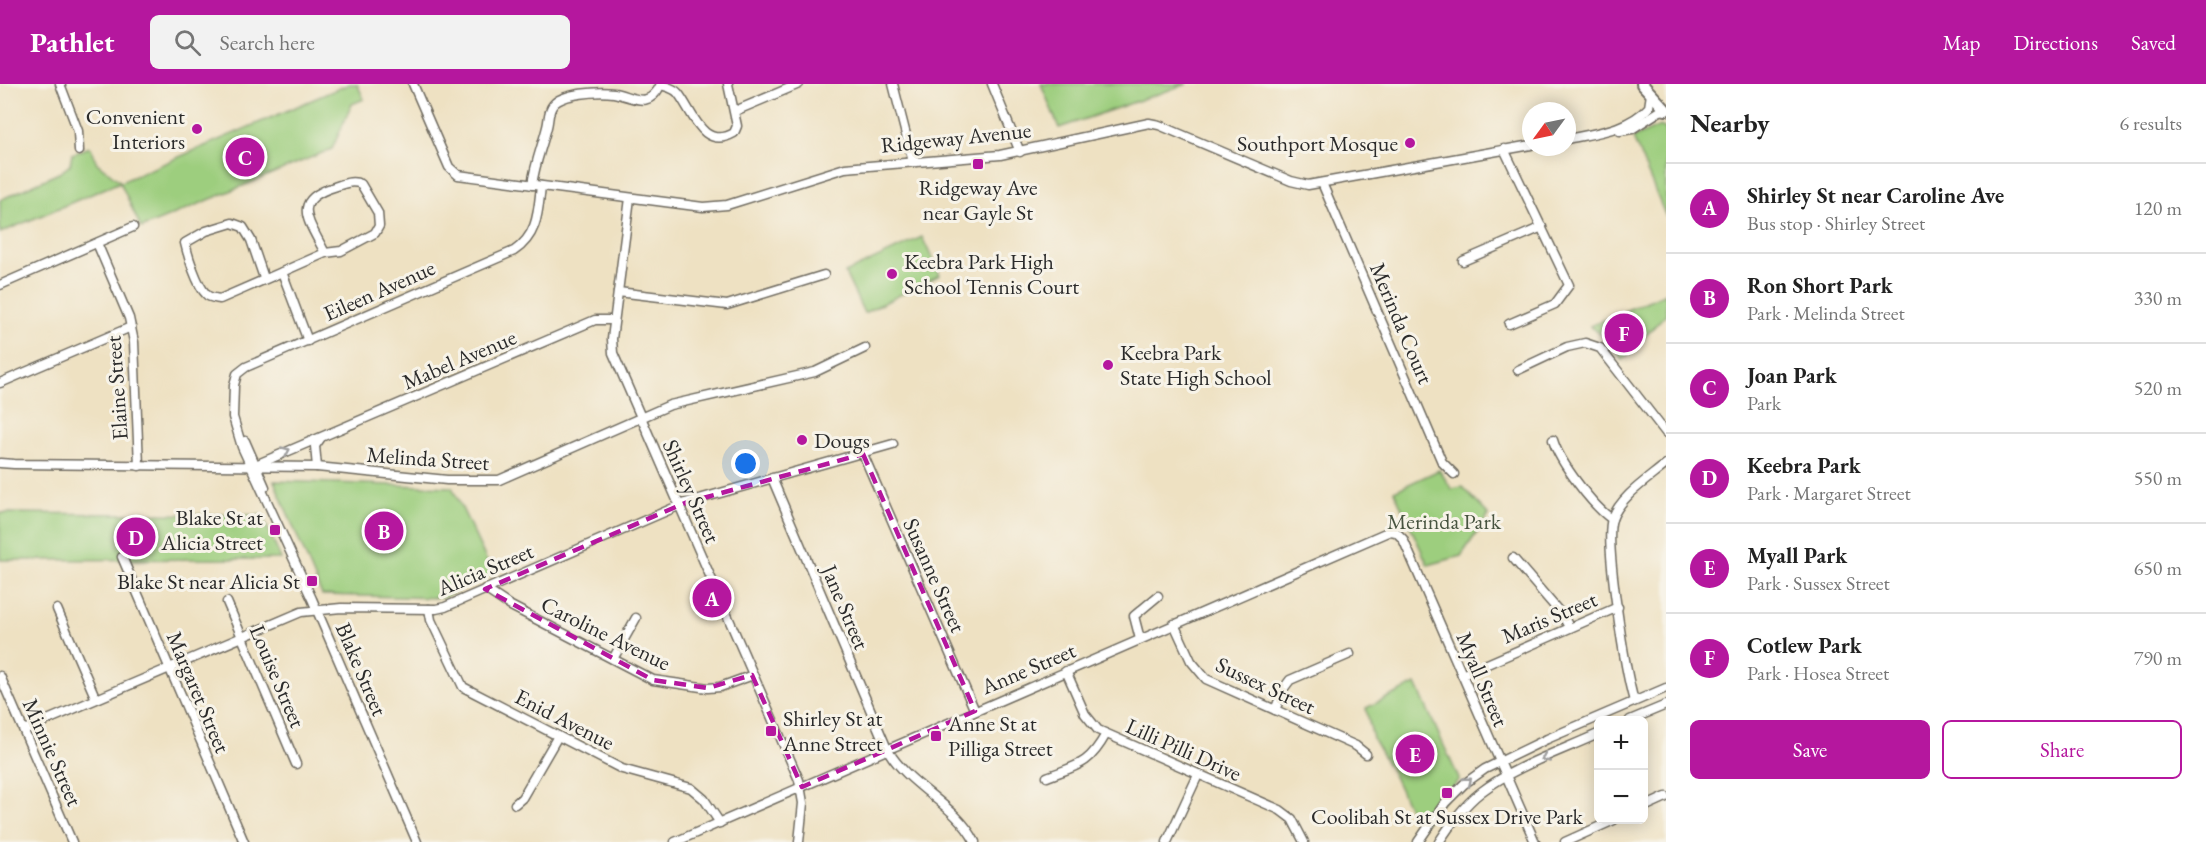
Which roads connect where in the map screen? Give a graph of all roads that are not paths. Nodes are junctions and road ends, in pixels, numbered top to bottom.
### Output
1 (60, 84) edge
2 (413, 84) edge
3 (661, 84) edge
4 (728, 84) edge
5 (799, 84) edge
6 (893, 84) edge
7 (992, 84) edge
8 (1642, 84) edge
9 (1650, 89) edge
10 (1666, 103) edge
11 (1666, 110) edge
12 (735, 111) junction
13 (1607, 131) junction
14 (1576, 137) edge
15 (1522, 146) edge
16 (1504, 149) junction
17 (79, 151) dead end
18 (1020, 152) junction
19 (913, 162) junction
20 (1322, 183) junction
21 (532, 185) junction
22 (541, 186) junction
23 (630, 198) junction
24 (1542, 226) junction
25 (134, 227) dead end
26 (97, 243) junction
27 (325, 253) junction
28 (1463, 261) dead end
29 (282, 272) junction
30 (824, 275) dead end
31 (264, 278) junction
32 (0, 285) edge
33 (618, 292) junction
34 (614, 320) junction
35 (1509, 324) dead end
36 (130, 327) junction
37 (308, 341) junction
38 (865, 348) dead end
39 (1518, 370) dead end
40 (0, 383) edge
41 (640, 417) junction
42 (234, 423) joint
43 (1666, 433) edge
44 (320, 439) junction
45 (1553, 440) dead end
46 (893, 444) dead end
47 (863, 454) junction
48 (0, 463) edge
49 (1666, 464) edge
50 (139, 466) junction
51 (255, 466) junction
52 (317, 467) junction
53 (1454, 474) dead end
54 (772, 478) junction
55 (679, 505) junction
56 (1612, 519) junction
57 (1396, 532) joint
58 (122, 557) dead end
59 (1513, 558) dead end
60 (485, 589) junction
61 (1158, 596) dead end
62 (227, 602) dead end
63 (1618, 607) junction
64 (57, 609) dead end
65 (316, 609) junction
66 (429, 609) junction
67 (636, 618) dead end
68 (1174, 624) junction
69 (1569, 627) junction
70 (241, 637) junction
71 (1140, 639) junction
72 (1350, 654) dead end
73 (613, 659) junction
74 (169, 668) junction
75 (1066, 671) junction
76 (753, 675) junction
77 (1462, 675) junction
78 (0, 676) edge
79 (1666, 688) edge
80 (96, 699) junction
81 (1634, 701) junction
82 (1666, 705) edge
83 (1275, 710) junction
84 (975, 711) junction
85 (1640, 716) edge
86 (24, 730) junction
87 (1106, 734) junction
88 (558, 736) junction
89 (1594, 737) edge
90 (888, 749) junction
91 (1366, 754) dead end
92 (1499, 761) junction
93 (296, 764) dead end
94 (1198, 775) junction
95 (1506, 776) junction
96 (1047, 777) dead end
97 (802, 787) junction
98 (1666, 797) edge
99 (515, 804) dead end
100 (1648, 805) edge
101 (720, 823) junction
102 (1603, 824) edge
103 (1567, 841) edge
104 (72, 842) edge
105 (244, 842) edge
106 (417, 842) edge
107 (675, 842) edge
108 (799, 842) edge
109 (975, 842) edge
110 (1167, 842) edge
111 (1304, 842) edge
112 (1418, 842) edge
113 (1439, 842) edge
114 (1535, 842) edge

1 - 17 street
2 - 21 street, Ridgeway Avenue
3 - 12 street
3 - 21 street
4 - 12 street
5 - 12 street
6 - 19 street
7 - 18 street
8 - 9 main road
9 - 10 main road
9 - 11 main road
9 - 13 street
11 - 13 street
13 - 14 street
15 - 16 street, Ridgeway Avenue
16 - 20 street, Ridgeway Avenue
16 - 24 street
18 - 19 street, Ridgeway Avenue
18 - 20 street, Ridgeway Avenue
19 - 23 street, Ridgeway Avenue
20 - 53 street, Merinda Court
21 - 22 street, Ridgeway Avenue
22 - 23 street, Ridgeway Avenue
22 - 37 street, Eileen Avenue
23 - 33 street, Shirley Street
24 - 28 street
24 - 35 street
25 - 26 street
26 - 32 street
26 - 36 street, Elaine Street
27 - 27 street
27 - 29 street
29 - 31 street
29 - 37 street
30 - 33 street
31 - 31 street
33 - 34 street, Shirley Street
34 - 41 street, Shirley Street
34 - 44 street, Mabel Avenue
36 - 40 street
36 - 50 street, Elaine Street
37 - 42 street, Eileen Avenue
38 - 41 street, Melinda Street
39 - 43 street
41 - 52 street, Melinda Street
41 - 55 street, Shirley Street
42 - 51 street, Blake Street
51 -> 44 street, Mabel Avenue
44 - 52 street
45 - 56 street
46 - 47 street, Alicia Street
47 - 54 street, Alicia Street
47 - 84 street, Susanne Street
48 - 50 street, Melinda Street
49 - 56 street
50 - 51 street, Melinda Street
51 - 52 street, Melinda Street
51 - 65 street, Blake Street
54 - 55 street, Alicia Street
54 - 90 street, Jane Street
55 - 60 street, Alicia Street
55 - 76 street, Shirley Street
56 - 63 street
57 - 68 street, Anne Street
57 - 77 street, Myall Street
58 - 74 street, Margaret Street
59 - 69 street
60 - 66 street, Alicia Street
60 - 73 street, Caroline Avenue
61 - 71 street
62 - 70 street, Louise Street
63 - 69 street, Maris Street
63 - 81 street
64 - 80 street
65 - 66 street, Alicia Street
65 - 70 street, Alicia Street
65 - 106 street, Blake Street
66 - 88 street, Enid Avenue
67 - 73 street
68 - 71 street, Anne Street
68 - 83 street, Sussex Street
69 - 77 street, Maris Street
70 - 74 street, Alicia Street
70 - 93 street, Louise Street
71 - 75 street, Anne Street
72 - 83 street
73 - 76 street, Caroline Avenue
74 - 80 street, Alicia Street
74 - 105 street, Margaret Street
75 - 84 street, Anne Street
75 - 87 street, Lilli Pilli Drive
76 - 97 street, Shirley Street
77 - 92 street, Myall Street
78 - 86 street, Minnie Street
79 - 81 street
80 - 86 street, Alicia Street
81 - 92 street
82 - 85 street
83 - 91 street, Sussex Street
84 - 90 street, Anne Street
86 - 104 street, Minnie Street
87 - 94 street, Lilli Pilli Drive
87 - 96 street
88 - 99 street
88 - 101 street, Enid Avenue
89 -> 95 street
90 - 97 street, Anne Street
90 - 109 street, Jane Street
92 - 95 street, Myall Street
112 -> 92 street
94 - 110 street
94 - 111 street, Lilli Pilli Drive
95 - 113 street
95 - 114 street, Myall Street
97 - 101 street, Anne Street
97 - 108 street
98 - 100 street
101 - 107 street, Anne Street
102 - 103 street

